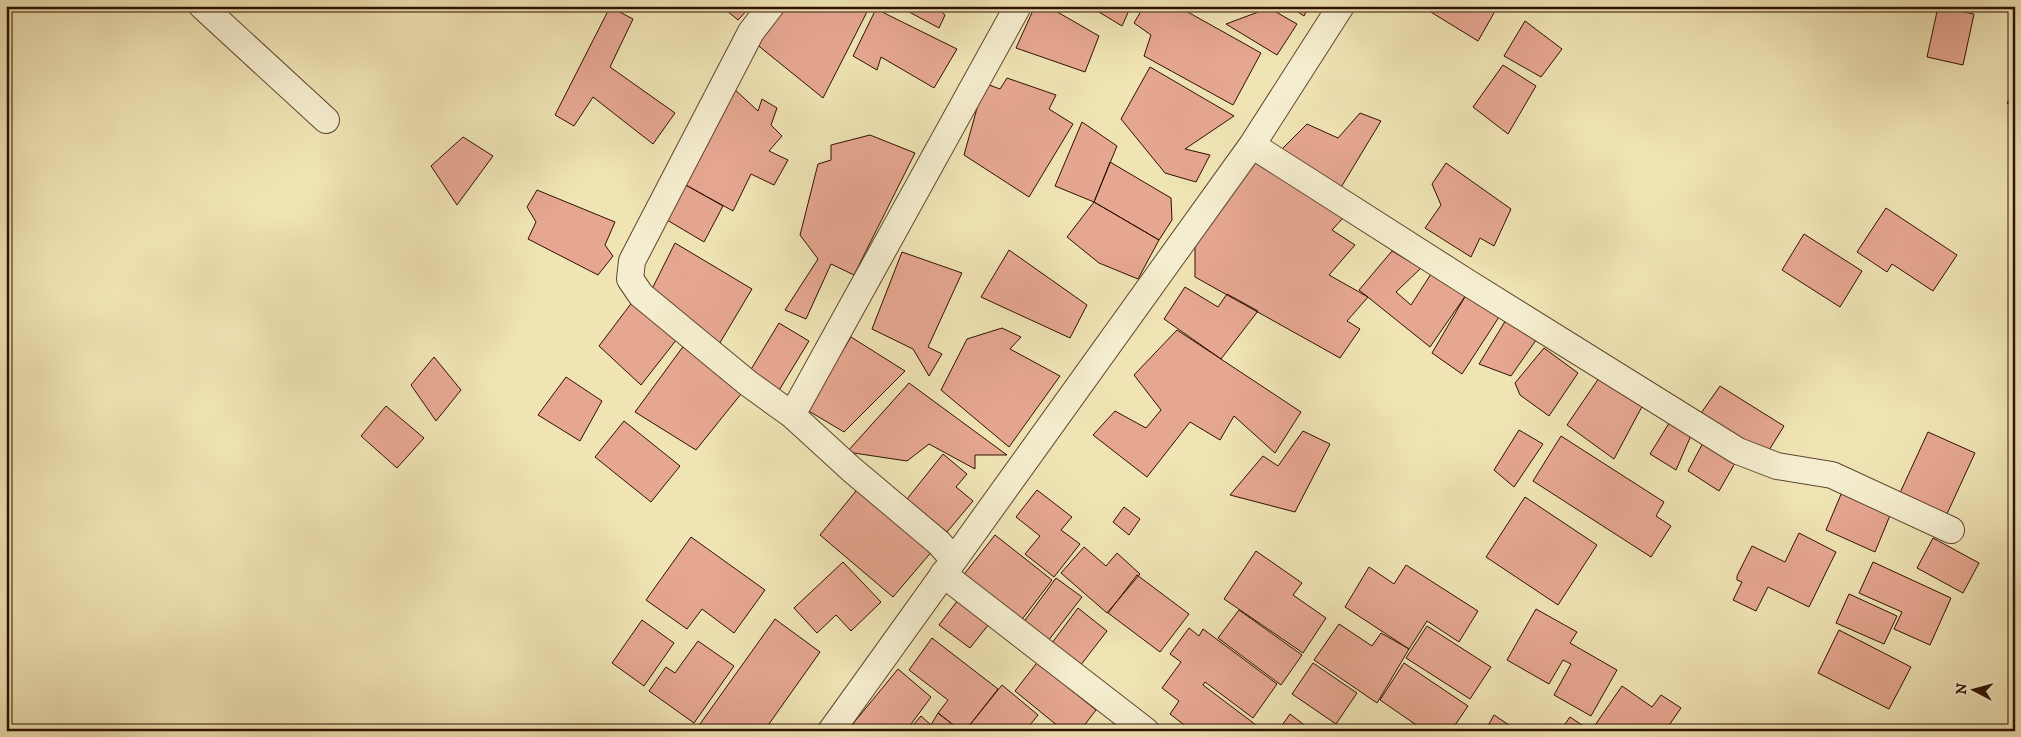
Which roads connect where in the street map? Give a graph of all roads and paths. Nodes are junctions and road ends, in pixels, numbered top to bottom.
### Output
1 (202, 6) edge
2 (770, 6) edge
3 (1018, 6) edge
4 (1341, 6) edge
5 (326, 120) dead end
6 (1252, 145) junction
7 (792, 415) junction
8 (1951, 530) dead end
9 (948, 566) junction
10 (831, 731) edge
11 (1146, 731) edge

1 - 5 street
2 - 7 street
3 - 7 street
4 - 6 street
6 - 8 street
6 - 9 street
7 - 9 street
9 - 10 street
9 - 11 street

